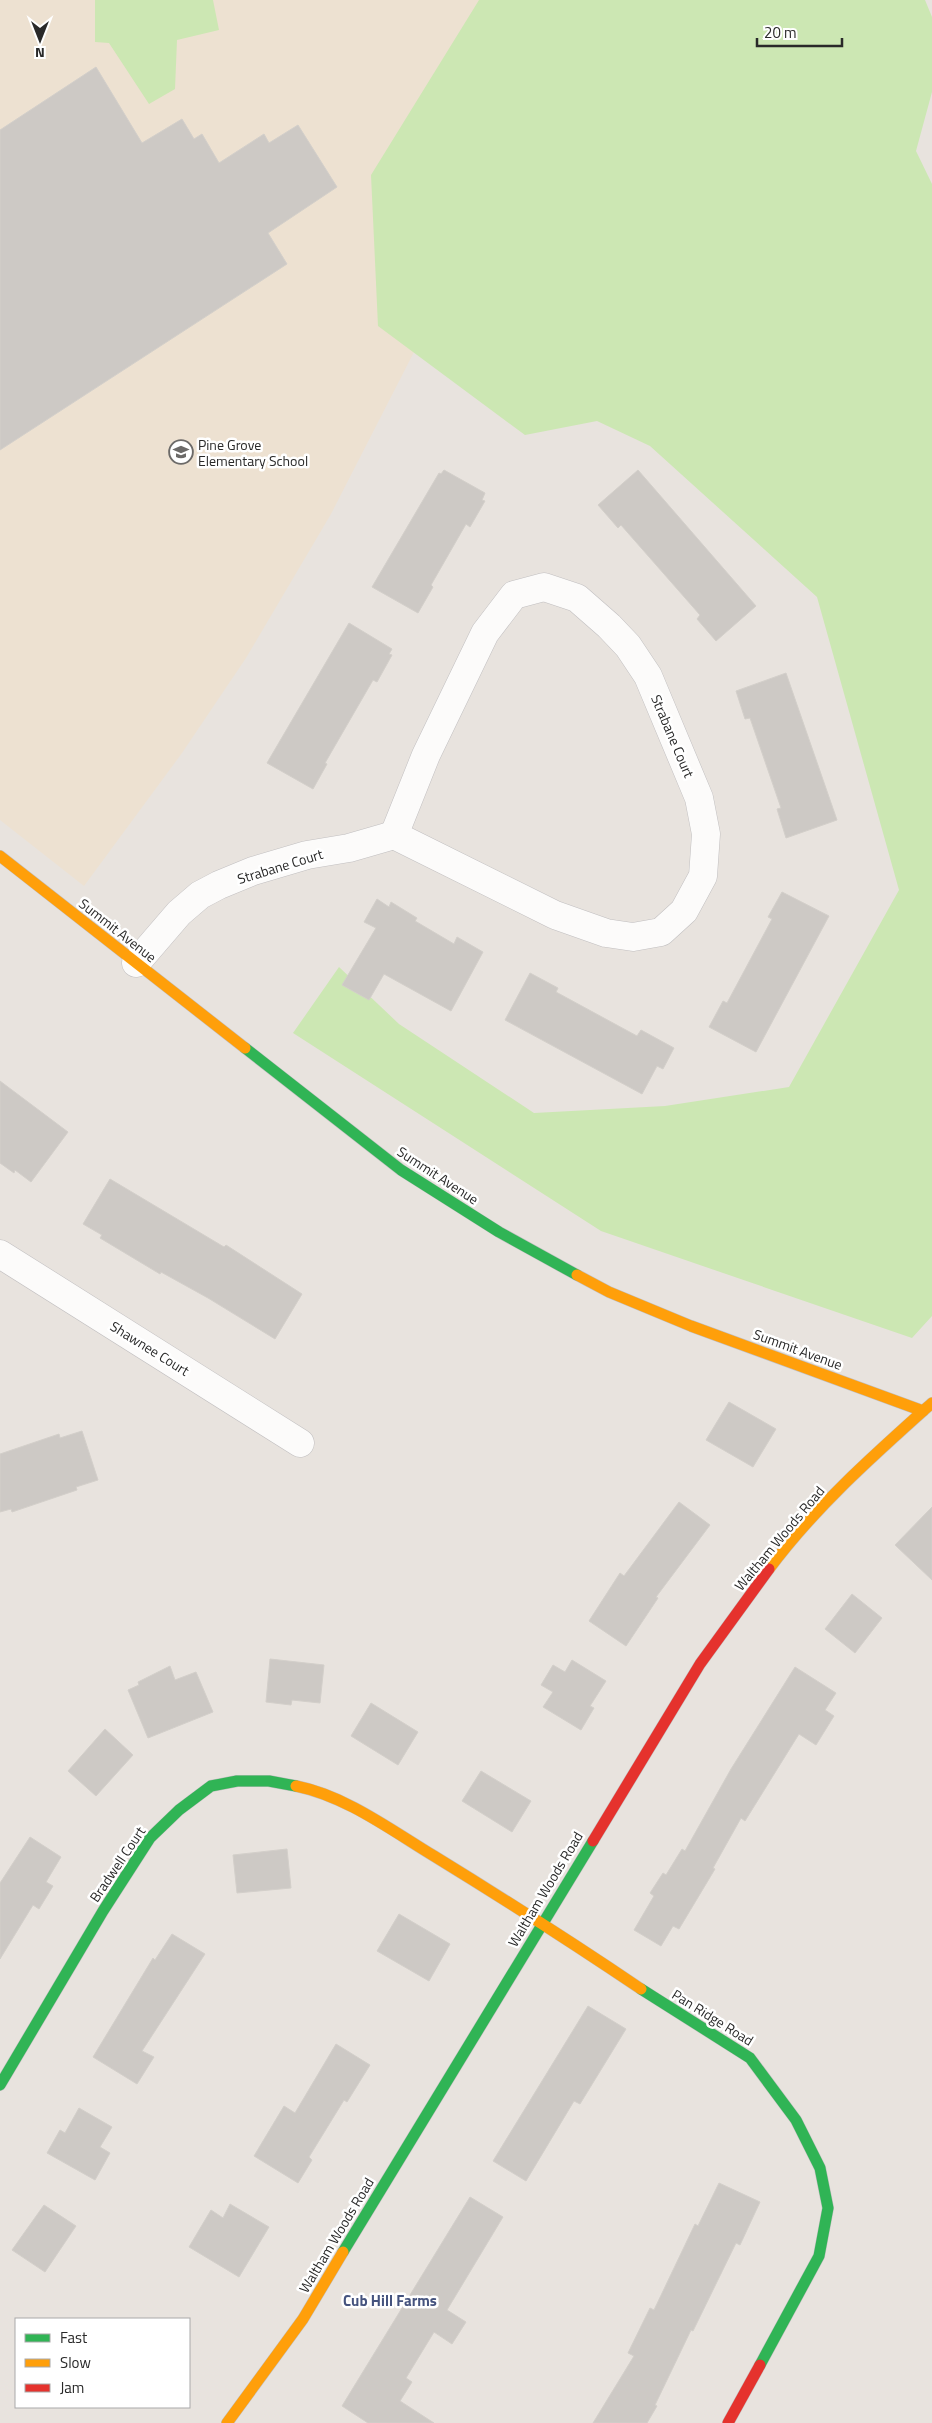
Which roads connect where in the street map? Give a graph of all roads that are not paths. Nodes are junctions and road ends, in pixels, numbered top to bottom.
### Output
1 (394, 835) junction
2 (0, 856) edge
3 (136, 963) junction
4 (0, 1254) edge
5 (929, 1410) edge
6 (300, 1443) dead end
7 (542, 1923) junction
8 (0, 2085) edge
9 (227, 2423) edge
10 (728, 2423) edge

1 - 1 street, Strabane Court
1 - 3 street, Strabane Court
2 - 3 street, Summit Avenue
3 - 5 street, Summit Avenue
4 - 6 street, Shawnee Court
5 - 7 street, Waltham Woods Road
7 - 8 street, Bradwell Court
7 - 9 street, Waltham Woods Road
7 - 10 street, Pan Ridge Road

